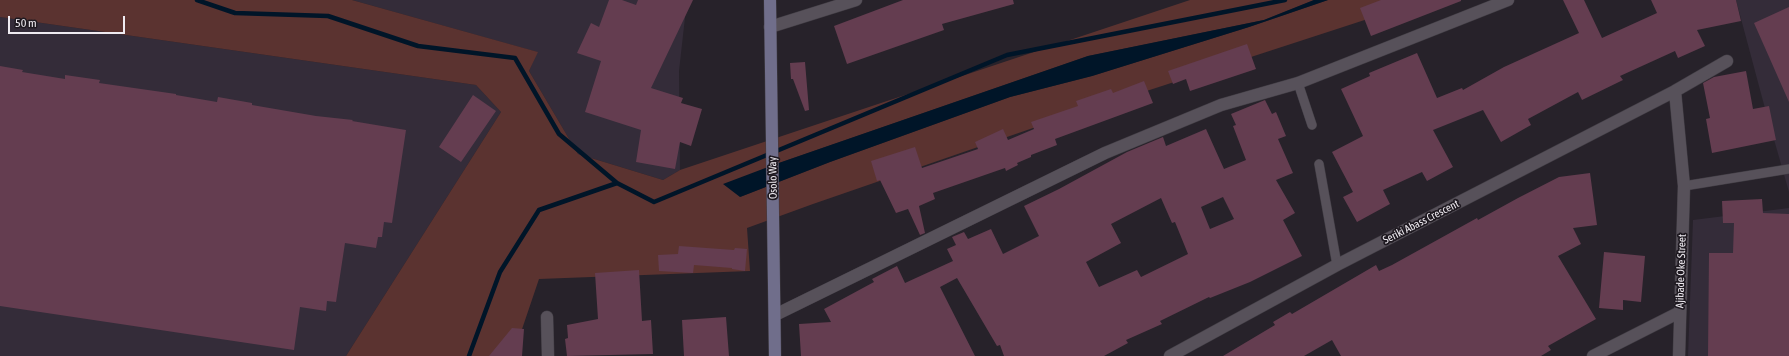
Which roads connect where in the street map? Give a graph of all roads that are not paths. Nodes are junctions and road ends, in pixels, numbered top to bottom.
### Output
1 (770, 0) edge
2 (856, 0) edge
3 (1508, 0) edge
4 (770, 27) junction
5 (1727, 61) dead end
6 (1298, 83) junction
7 (1675, 91) junction
8 (1312, 125) dead end
9 (1319, 164) dead end
10 (1789, 169) edge
11 (1684, 186) junction
12 (1337, 265) junction
13 (1680, 312) junction
14 (775, 315) junction
15 (548, 317) dead end
16 (548, 356) edge
17 (775, 356) edge
18 (1170, 356) edge
19 (1593, 356) edge
20 (1679, 356) edge

1 - 4 main road, Osolo Way
2 - 4 street
3 - 6 street
4 - 14 main road, Osolo Way
5 - 7 street, Seriki Abass Crescent
6 - 8 lane
6 - 14 street
7 - 11 street, Ajibade Oke Street
7 - 12 street, Seriki Abass Crescent
9 - 12 lane
10 - 11 lane
11 - 13 street, Ajibade Oke Street
12 - 18 street, Seriki Abass Crescent
13 - 19 street
13 - 20 street, Ajibade Oke Street
14 - 17 main road, Osolo Way
15 - 16 street

